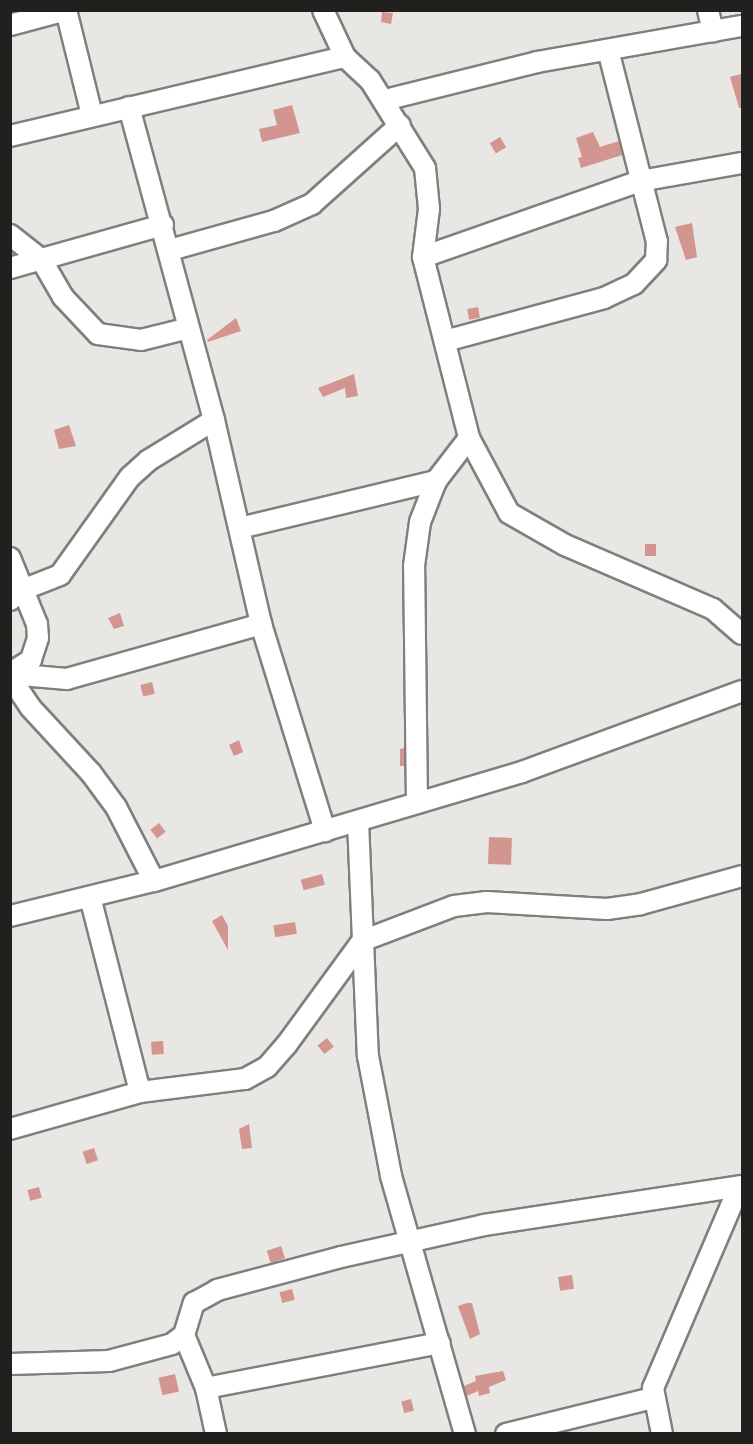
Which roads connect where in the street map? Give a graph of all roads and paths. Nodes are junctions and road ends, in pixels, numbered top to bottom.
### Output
1 (66, 10) edge
2 (323, 10) edge
3 (708, 10) edge
4 (10, 25) edge
5 (742, 26) edge
6 (713, 31) junction
7 (608, 50) junction
8 (345, 57) junction
9 (385, 100) junction
10 (129, 107) junction
11 (92, 115) junction
12 (400, 124) junction
13 (10, 136) edge
14 (742, 163) edge
15 (640, 181) junction
16 (163, 225) junction
17 (10, 235) edge
18 (170, 250) junction
19 (423, 257) junction
20 (41, 259) junction
21 (10, 267) edge
22 (189, 328) junction
23 (445, 341) junction
24 (214, 420) junction
25 (469, 438) junction
26 (436, 481) junction
27 (240, 528) junction
28 (10, 558) edge
29 (16, 595) edge
30 (261, 624) junction
31 (742, 634) edge
32 (10, 675) edge
33 (742, 691) edge
34 (417, 803) junction
35 (358, 820) junction
36 (325, 831) junction
37 (742, 876) edge
38 (154, 881) junction
39 (90, 897) junction
40 (10, 916) edge
41 (362, 941) junction
42 (140, 1092) junction
43 (10, 1129) edge
44 (741, 1186) edge
45 (411, 1240) junction
46 (184, 1335) junction
47 (440, 1343) junction
48 (10, 1364) edge
49 (206, 1388) junction
50 (652, 1398) junction
51 (216, 1434) edge
52 (465, 1434) edge
53 (506, 1434) edge
54 (662, 1434) edge

1 - 4 street
1 - 11 street
2 - 8 street
3 - 6 street
5 - 6 street
6 - 7 street
7 - 9 street
7 - 15 street
8 - 9 street
8 - 10 street
9 - 12 street
10 - 11 street
10 - 16 street
11 - 13 street
12 - 18 street
12 - 19 street
14 - 15 street
15 - 19 street
15 - 23 street
16 - 18 street
16 - 20 street
17 - 20 street
18 - 22 street
19 - 23 street
20 - 21 street
20 - 22 street
22 - 24 street
23 - 25 street
24 - 27 street
24 - 29 street
25 - 26 street
25 - 31 street
26 - 27 street
26 - 34 street
27 - 30 street
28 - 29 street
29 - 32 street
30 - 32 street
30 - 36 street
32 - 38 street
33 - 34 street
34 - 35 street
35 - 36 street
35 - 41 street
36 - 38 street
37 - 41 street
38 - 39 street
39 - 40 street
39 - 42 street
41 - 42 street
41 - 45 street
42 - 43 street
44 - 45 street
44 - 50 street
45 - 46 street
45 - 47 street
46 - 48 street
46 - 49 street
47 - 49 street
47 - 52 street
49 - 51 street
50 - 53 street
50 - 54 street

